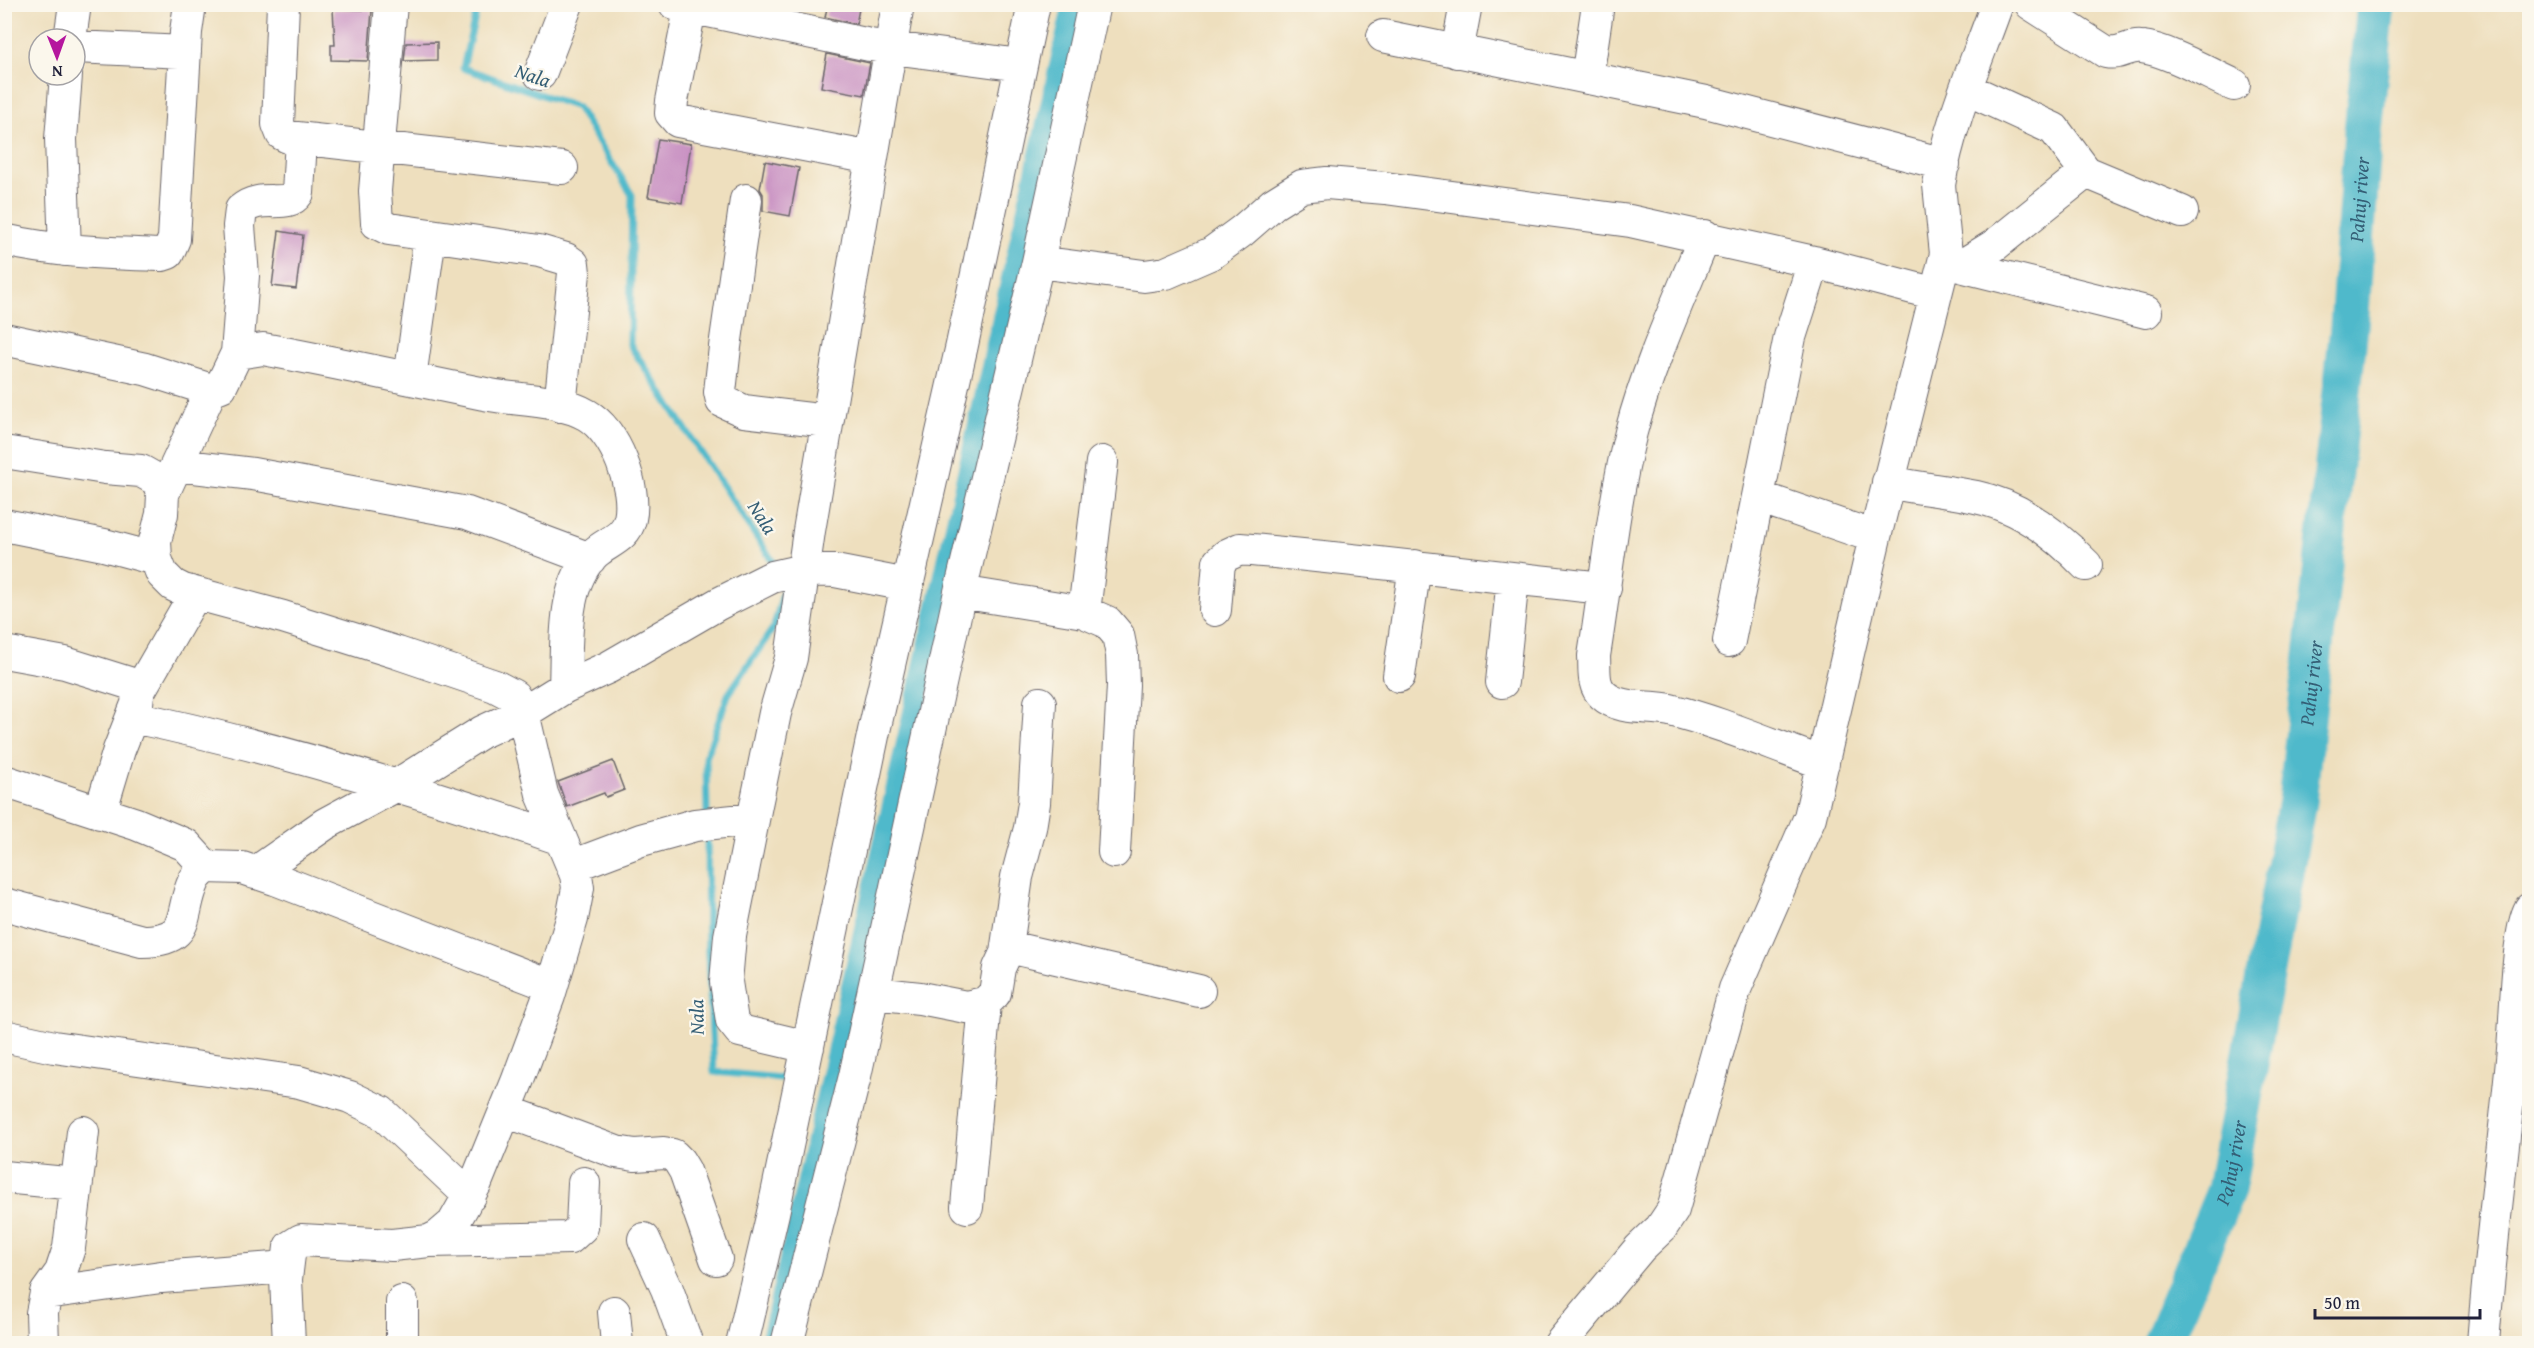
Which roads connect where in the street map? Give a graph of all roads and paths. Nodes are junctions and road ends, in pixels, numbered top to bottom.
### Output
1 (75, 4) edge
2 (190, 4) edge
3 (284, 4) edge
4 (391, 4) edge
5 (567, 4) edge
6 (898, 4) edge
7 (1034, 4) edge
8 (1094, 4) edge
9 (1466, 4) edge
10 (1598, 4) edge
11 (1997, 4) edge
12 (2031, 4) edge
13 (682, 7) edge
14 (72, 27) edge
15 (1383, 36) dead end
16 (889, 47) junction
17 (87, 48) edge
18 (185, 52) junction
19 (1456, 52) junction
20 (1020, 64) junction
21 (540, 74) dead end
22 (1587, 78) junction
23 (2234, 85) dead end
24 (65, 87) edge
25 (1967, 89) junction
26 (302, 139) junction
27 (378, 147) junction
28 (872, 158) junction
29 (1944, 164) junction
30 (562, 168) dead end
31 (2086, 172) junction
32 (746, 200) dead end
33 (2182, 212) dead end
34 (430, 236) junction
35 (1706, 236) junction
36 (4, 240) edge
37 (65, 250) junction
38 (1038, 262) junction
39 (1814, 262) junction
40 (1952, 264) junction
41 (1936, 294) junction
42 (2146, 312) dead end
43 (4, 339) edge
44 (237, 353) junction
45 (410, 378) junction
46 (211, 390) junction
47 (560, 406) junction
48 (827, 421) junction
49 (4, 452) edge
50 (1102, 462) dead end
51 (177, 465) junction
52 (1888, 482) junction
53 (163, 494) junction
54 (1759, 497) junction
55 (4, 525) edge
56 (1875, 537) junction
57 (156, 559) junction
58 (590, 559) junction
59 (2086, 565) dead end
60 (1415, 566) junction
61 (789, 573) junction
62 (1513, 579) junction
63 (906, 585) junction
64 (1605, 588) junction
65 (960, 592) junction
66 (195, 594) junction
67 (1215, 610) dead end
68 (1084, 612) junction
69 (1729, 641) dead end
70 (4, 652) edge
71 (1399, 676) dead end
72 (1502, 682) dead end
73 (565, 687) junction
74 (1040, 703) dead end
75 (136, 705) junction
76 (523, 713) junction
77 (1823, 763) junction
78 (4, 781) edge
79 (397, 785) junction
80 (100, 813) junction
81 (753, 819) junction
82 (1114, 852) dead end
83 (567, 853) junction
84 (206, 867) junction
85 (255, 873) junction
86 (4, 904) edge
87 (2529, 909) edge
88 (1006, 953) junction
89 (552, 986) junction
90 (1199, 991) dead end
91 (873, 993) junction
92 (985, 1004) junction
93 (4, 1036) edge
94 (806, 1057) junction
95 (506, 1111) junction
96 (83, 1132) dead end
97 (4, 1177) edge
98 (584, 1183) dead end
99 (76, 1184) junction
100 (470, 1196) junction
101 (967, 1207) dead end
102 (644, 1239) dead end
103 (429, 1241) junction
104 (716, 1259) dead end
105 (287, 1267) junction
106 (46, 1293) junction
107 (402, 1302) dead end
108 (614, 1312) dead end
109 (43, 1344) edge
110 (289, 1344) edge
111 (402, 1344) edge
112 (617, 1344) edge
113 (687, 1344) edge
114 (742, 1344) edge
115 (787, 1344) edge
116 (1560, 1344) edge
117 (2483, 1344) edge

1 - 14 street
2 - 18 street
3 - 26 street
4 - 27 street
5 - 21 street
6 - 16 street
7 - 20 street
8 - 38 street
9 - 19 street
10 - 22 street
11 - 25 street
12 - 23 street
13 - 16 street
13 - 28 street
15 - 19 street
16 - 20 street
16 - 28 street
17 - 18 street
18 - 37 street
19 - 22 street
20 - 63 street
22 - 29 street
24 - 37 street
25 - 29 street
25 - 31 street
26 - 27 street
26 - 44 street
27 - 30 street
27 - 34 street
28 - 48 street
29 - 40 street
31 - 33 street
31 - 40 street
32 - 48 street
34 - 45 street
34 - 47 street
35 - 38 street
35 - 39 street
35 - 64 street
36 - 37 street
38 - 65 street
39 - 41 street
39 - 54 street
40 - 41 street
40 - 42 street
41 - 52 street
43 - 46 street
44 - 45 street
44 - 46 street
45 - 47 street
46 - 51 street
47 - 58 street
48 - 61 street
49 - 53 street
50 - 68 street
51 - 53 street
51 - 58 street
52 - 56 street
52 - 59 street
53 - 57 street
54 - 56 street
54 - 69 street
55 - 57 street
56 - 77 street
57 - 66 street
58 - 73 street
60 - 62 street
60 - 67 street
60 - 71 street
61 - 63 street
61 - 73 street
61 - 81 street
62 - 64 street
62 - 72 street
63 - 94 street
64 - 77 street
65 - 68 street
65 - 91 street
66 - 75 street
66 - 76 street
68 - 82 street
70 - 75 street
73 - 76 street
74 - 88 street
75 - 79 street
75 - 80 street
76 - 79 street
76 - 83 street
77 - 116 street
78 - 80 street
79 - 83 street
79 - 85 street
80 - 84 street
81 - 83 street
81 - 94 street
83 - 89 street
84 - 85 street
84 - 86 street
85 - 89 street
87 - 117 street
88 - 90 street
88 - 92 street
89 - 95 street
91 - 92 street
91 - 115 street
92 - 101 street
93 - 100 street
94 - 114 street
95 - 100 street
95 - 104 street
96 - 99 street
97 - 99 street
98 - 103 street
99 - 106 street
100 - 103 street
102 - 113 street
103 - 105 street
105 - 106 street
105 - 110 street
106 - 109 street
107 - 111 street
108 - 112 street

